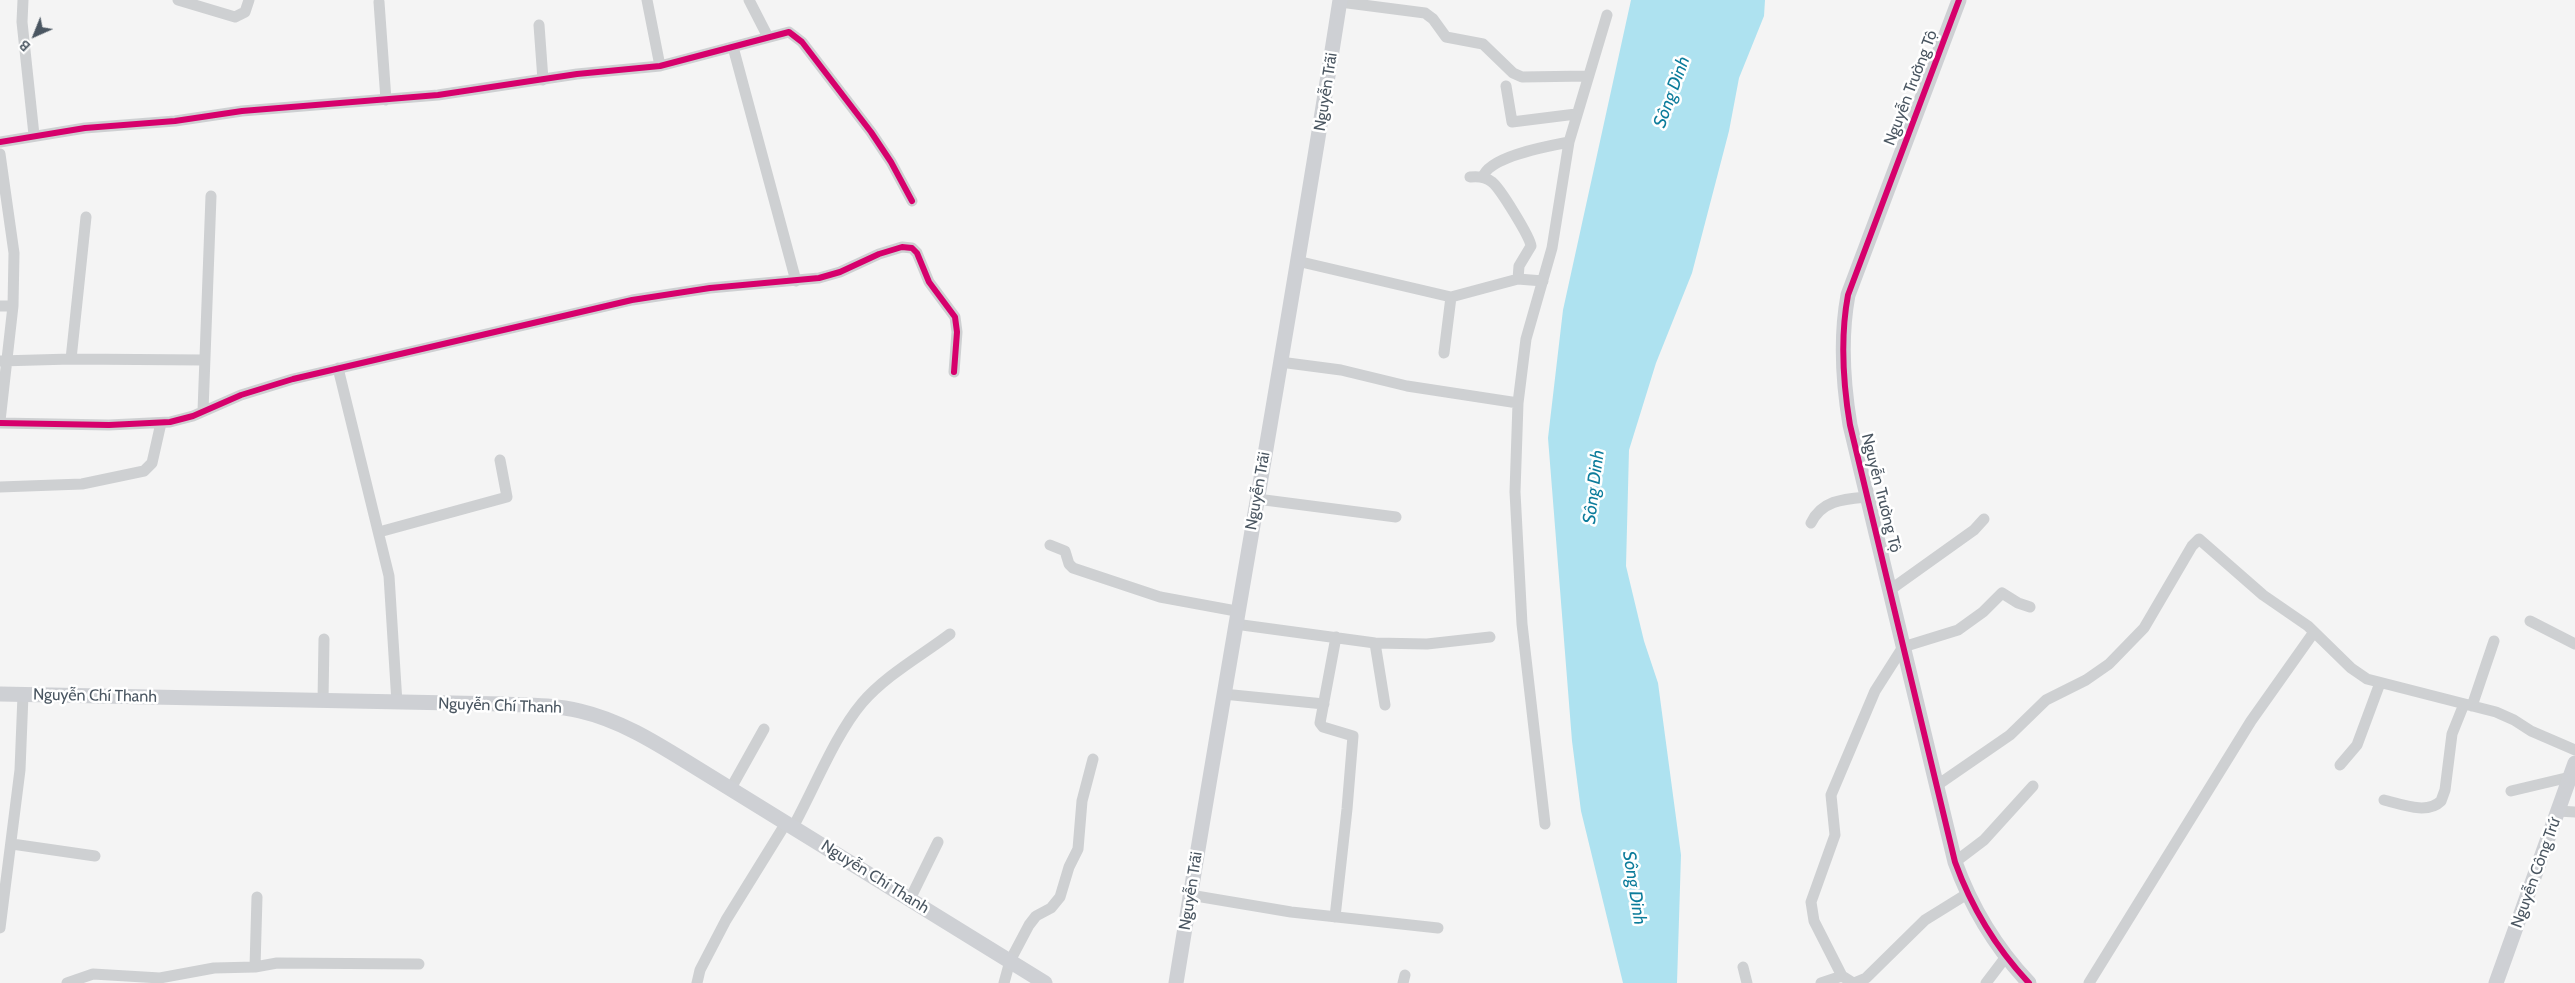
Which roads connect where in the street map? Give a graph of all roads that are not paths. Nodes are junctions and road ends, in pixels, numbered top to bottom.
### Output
1 (23, 0) edge
2 (178, 0) edge
3 (249, 0) edge
4 (647, 0) edge
5 (749, 0) edge
6 (1959, 0) edge
7 (1340, 1) edge
8 (379, 2) dead end
9 (1607, 16) dead end
10 (539, 25) dead end
11 (768, 37) junction
12 (733, 47) junction
13 (660, 66) junction
14 (1588, 76) junction
15 (543, 80) junction
16 (1506, 86) dead end
17 (386, 100) junction
18 (1576, 114) junction
19 (34, 135) junction
20 (0, 142) edge
21 (1569, 142) junction
22 (0, 154) edge
23 (1470, 177) dead end
24 (1483, 177) junction
25 (211, 196) dead end
26 (912, 202) dead end
27 (86, 216) dead end
28 (1297, 261) junction
29 (1518, 279) junction
30 (796, 281) junction
31 (1542, 281) junction
32 (1451, 297) junction
33 (0, 306) edge
34 (13, 306) junction
35 (1444, 353) dead end
36 (72, 359) junction
37 (203, 360) junction
38 (3, 361) edge
39 (1280, 362) junction
40 (338, 368) junction
41 (954, 372) dead end
42 (1518, 403) junction
43 (203, 411) junction
44 (0, 422) edge
45 (161, 423) junction
46 (500, 460) dead end
47 (0, 487) edge
48 (1867, 496) junction
49 (1258, 499) junction
50 (1396, 517) dead end
51 (1984, 519) dead end
52 (1811, 523) dead end
53 (379, 532) junction
54 (1050, 545) dead end
55 (1890, 590) junction
56 (2030, 607) dead end
57 (1236, 617) junction
58 (2530, 621) dead end
59 (2314, 632) junction
60 (950, 634) dead end
61 (1336, 637) junction
62 (1490, 637) dead end
63 (324, 640) dead end
64 (2494, 641) dead end
65 (1375, 643) junction
66 (2575, 644) edge
67 (1903, 647) junction
68 (2380, 683) junction
69 (0, 694) edge
70 (1223, 694) junction
71 (23, 695) junction
72 (322, 700) junction
73 (397, 703) junction
74 (1324, 704) junction
75 (1385, 705) dead end
76 (2468, 705) junction
77 (764, 729) dead end
78 (2575, 750) edge
79 (1094, 759) dead end
80 (2340, 765) dead end
81 (2573, 770) edge
82 (1936, 786) junction
83 (2033, 786) dead end
84 (731, 788) junction
85 (2512, 791) dead end
86 (2384, 800) dead end
87 (2558, 810) junction
88 (2575, 812) edge
89 (1545, 824) dead end
90 (790, 825) junction
91 (938, 842) dead end
92 (12, 844) junction
93 (95, 856) dead end
94 (1955, 862) junction
95 (1967, 894) junction
96 (1190, 896) junction
97 (257, 897) dead end
98 (910, 899) junction
99 (1335, 917) junction
100 (0, 928) edge
101 (1438, 928) dead end
102 (2005, 958) junction
103 (1010, 961) junction
104 (420, 964) dead end
105 (255, 967) junction
106 (1743, 967) dead end
107 (1842, 976) junction
108 (67, 983) edge
109 (697, 983) edge
110 (1004, 983) edge
111 (1045, 983) edge
112 (1176, 983) edge
113 (1747, 983) edge
114 (1822, 983) edge
115 (1853, 983) edge
116 (1986, 983) edge
117 (2029, 983) edge
118 (2089, 983) edge
119 (2496, 983) edge

1 - 19 street
2 - 3 street
4 - 13 street
5 - 11 street
6 - 48 main road, Nguyễn Trường Tộ
7 - 14 street
7 - 28 main road, Nguyễn Trãi
8 - 17 street
9 - 14 street
10 - 15 street
11 - 12 street
11 - 26 street
12 - 13 street
12 - 30 street
13 - 15 street
14 - 18 street
15 - 17 street
16 - 18 street
17 - 19 street
18 - 21 street
19 - 20 street
21 - 24 street
21 - 31 street
22 - 34 street
23 - 24 street
24 - 29 street
25 - 37 street
27 - 36 street
28 - 32 street
28 - 39 main road, Nguyễn Trãi
29 - 31 street
29 - 32 street
30 - 40 street
30 - 41 street
31 - 42 street
32 - 35 street
33 - 34 street
34 - 38 street
36 - 37 street
36 - 38 street
37 - 43 street
38 - 44 street
39 - 42 street
39 - 49 main road, Nguyễn Trãi
40 - 43 street
40 - 53 street
42 - 89 street
43 - 45 street
44 - 45 street
45 - 47 street
46 - 53 street
48 - 52 street
48 - 55 main road, Nguyễn Trường Tộ
49 - 50 street
49 - 57 main road, Nguyễn Trãi
51 - 55 street
53 - 73 street
54 - 57 street
55 - 67 main road, Nguyễn Trường Tộ
56 - 67 street
57 - 61 street
57 - 70 main road, Nguyễn Trãi
58 - 66 street
59 - 68 street
59 - 82 street
59 - 118 street
60 - 90 street
61 - 65 street
61 - 74 street
62 - 65 street
63 - 72 street
64 - 76 street
65 - 75 street
67 - 82 main road, Nguyễn Trường Tộ
67 - 107 street
68 - 76 street
68 - 80 street
69 - 71 main road, Nguyễn Chí Thanh
70 - 74 street
70 - 96 main road, Nguyễn Trãi
71 - 72 main road, Nguyễn Chí Thanh
71 - 92 street
72 - 73 main road, Nguyễn Chí Thanh
73 - 84 main road, Nguyễn Chí Thanh
74 - 99 street
76 - 78 street
76 - 86 street
77 - 84 street
79 - 103 street
81 - 85 street
81 - 87 main road, Nguyễn Công Trứ
82 - 94 main road, Nguyễn Trường Tộ
83 - 94 street
84 - 90 main road, Nguyễn Chí Thanh
87 - 88 street
87 - 119 main road, Nguyễn Công Trứ
90 - 98 main road, Nguyễn Chí Thanh
90 - 109 street
91 - 98 street
92 - 93 street
92 - 100 street
94 - 95 main road, Nguyễn Trường Tộ
95 - 102 main road, Nguyễn Trường Tộ
95 - 115 street
96 - 99 street
96 - 112 main road, Nguyễn Trãi
97 - 105 street
98 - 103 main road, Nguyễn Chí Thanh
99 - 101 street
102 - 116 street
102 - 117 main road, Nguyễn Trường Tộ
103 - 110 street
103 - 111 main road, Nguyễn Chí Thanh
104 - 105 street
105 - 108 street
106 - 113 street
107 - 114 street
107 - 115 street

